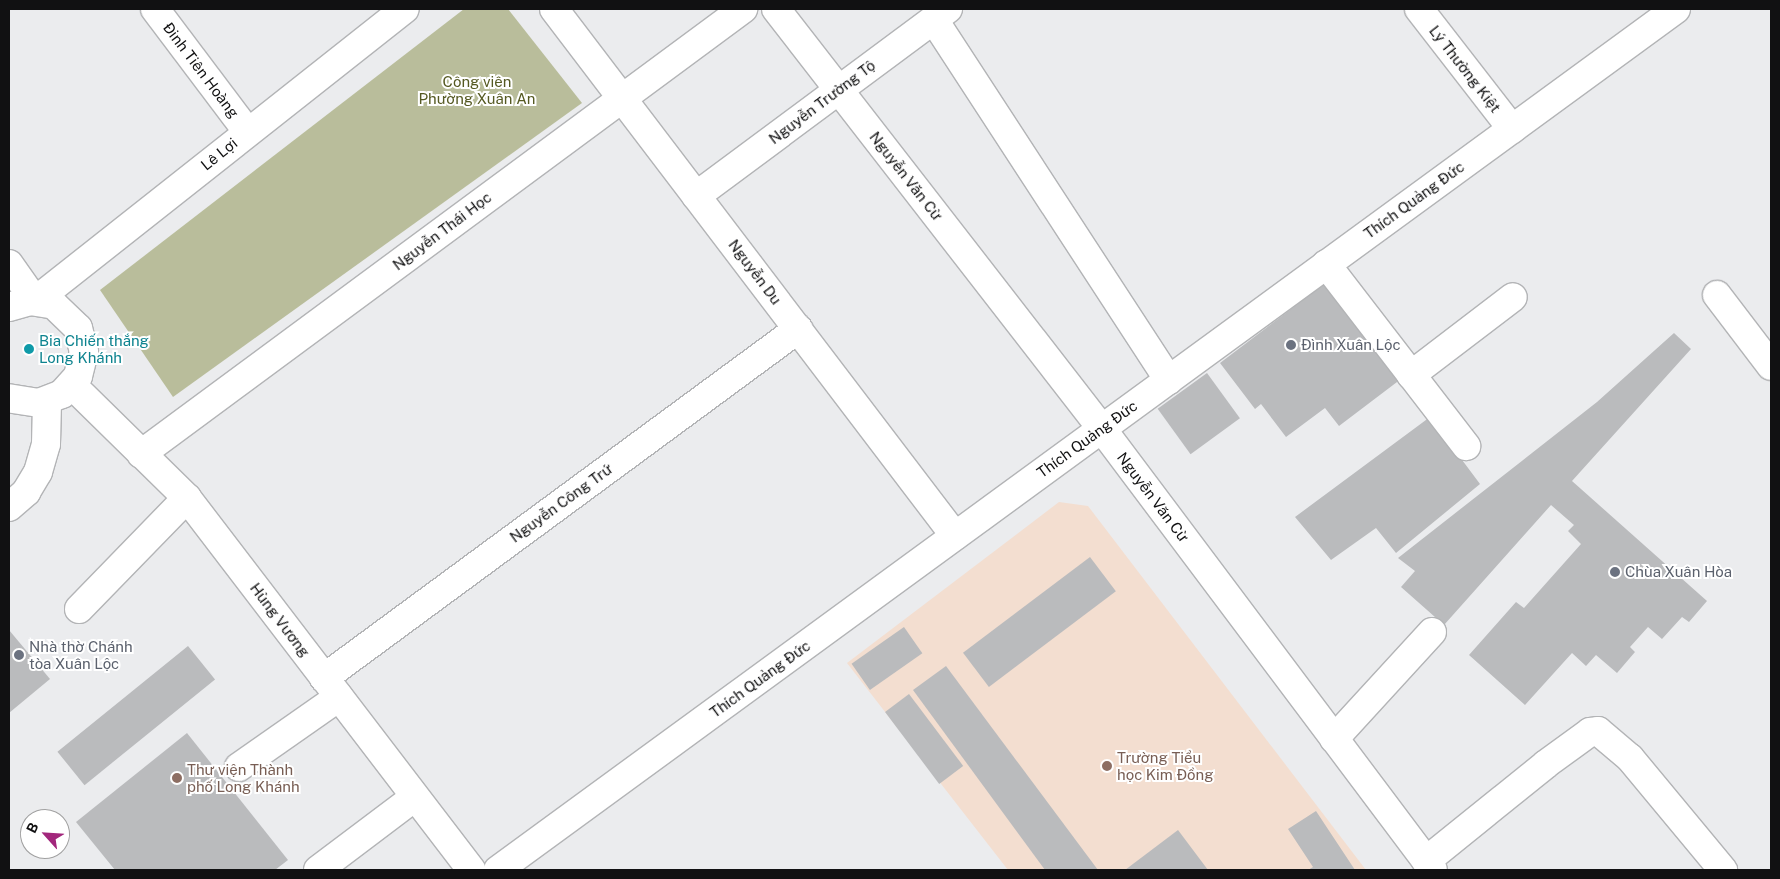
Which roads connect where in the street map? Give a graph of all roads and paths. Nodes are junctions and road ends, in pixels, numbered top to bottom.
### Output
1 (155, 9) edge
2 (405, 9) edge
3 (554, 9) edge
4 (743, 9) edge
5 (776, 9) edge
6 (1419, 9) edge
7 (1676, 9) edge
8 (941, 14) edge
9 (839, 90) junction
10 (622, 98) junction
11 (1512, 129) junction
12 (247, 131) junction
13 (696, 196) junction
14 (9, 264) edge
15 (1326, 264) junction
16 (1717, 295) dead end
17 (1513, 297) dead end
18 (22, 304) edge
19 (798, 329) junction
20 (1771, 366) edge
21 (1411, 375) junction
22 (1169, 380) junction
23 (72, 385) junction
24 (9, 398) edge
25 (47, 402) junction
26 (1102, 429) junction
27 (1466, 446) dead end
28 (141, 454) junction
29 (187, 498) junction
30 (9, 507) edge
31 (955, 536) junction
32 (79, 609) dead end
33 (1432, 632) dead end
34 (332, 687) junction
35 (1334, 739) junction
36 (239, 767) dead end
37 (415, 797) junction
38 (1429, 866) edge
39 (318, 870) edge
40 (471, 870) edge
41 (498, 870) edge
42 (1723, 870) edge

1 - 12 street, Đinh Tiên Hoàng
2 - 12 street, Lê Lợi
3 - 10 street, Nguyễn Du
4 - 10 street, Nguyễn Thái Học
5 - 9 street, Nguyễn Văn Cừ
6 - 11 street, Lý Thường Kiệt
7 - 11 street, Thích Quảng Đức
8 - 9 street, Nguyễn Trường Tộ
8 - 22 street
9 - 13 street, Nguyễn Trường Tộ
9 - 26 street, Nguyễn Văn Cừ
10 - 13 street, Nguyễn Du
10 - 28 street, Nguyễn Thái Học
11 - 15 street, Thích Quảng Đức
12 - 18 street, Lê Lợi
13 - 19 street, Nguyễn Du
14 - 18 street
15 - 21 street
15 - 22 street, Thích Quảng Đức
16 - 20 street
17 - 21 street
18 - 23 street
19 - 31 street, Nguyễn Du
19 - 34 street, Nguyễn Công Trứ
21 - 27 street
22 - 26 street, Thích Quảng Đức
23 - 25 street
23 - 28 street, Hùng Vương
24 - 25 street
25 - 30 street
26 - 31 street, Thích Quảng Đức
26 - 35 street, Nguyễn Văn Cừ
28 - 29 street, Hùng Vương
29 - 32 street
29 - 34 street, Hùng Vương
31 - 41 street, Thích Quảng Đức
33 - 35 street
34 - 36 street, Nguyễn Công Trứ
34 - 37 street, Hùng Vương
35 - 38 street, Nguyễn Văn Cừ
37 - 39 street
37 - 40 street, Hùng Vương
38 - 42 street

